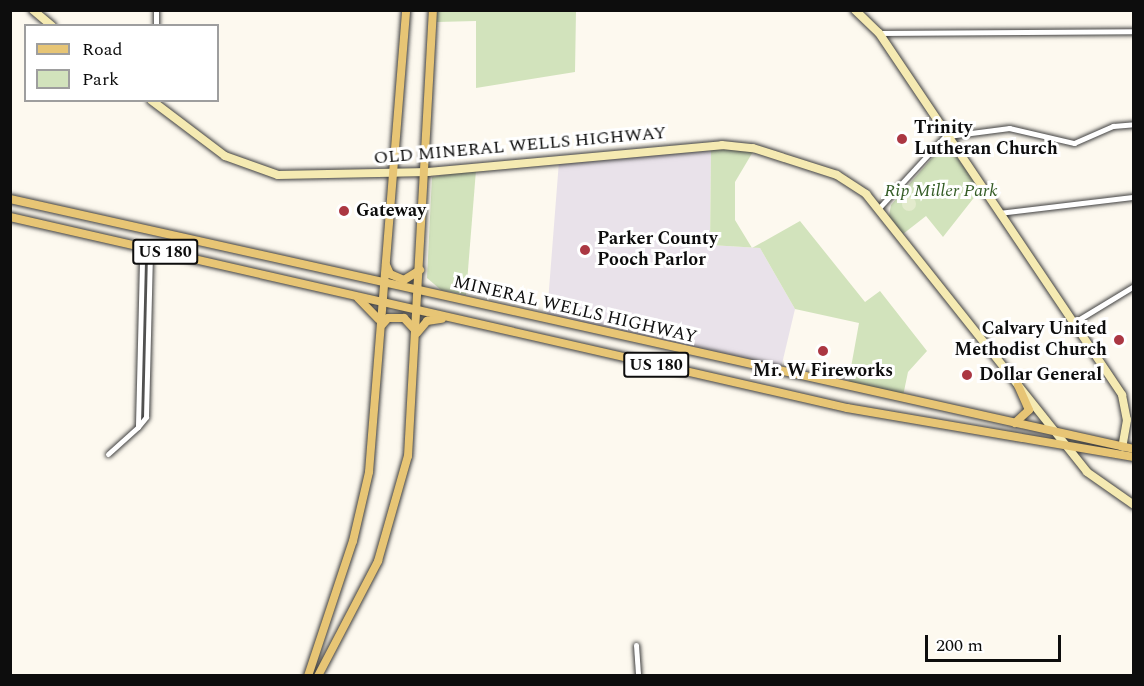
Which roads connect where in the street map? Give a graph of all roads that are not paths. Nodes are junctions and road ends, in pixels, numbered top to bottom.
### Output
1 (33, 10) edge
2 (406, 10) edge
3 (434, 10) edge
4 (855, 10) edge
5 (50, 24) edge
6 (1134, 31) edge
7 (879, 33) junction
8 (154, 102) edge
9 (1134, 124) edge
10 (948, 135) junction
11 (428, 172) junction
12 (392, 174) junction
13 (1134, 197) edge
14 (10, 199) edge
15 (878, 209) junction
16 (999, 213) junction
17 (10, 217) edge
18 (150, 249) junction
19 (386, 264) junction
20 (421, 268) junction
21 (362, 278) junction
22 (384, 283) junction
23 (1134, 286) edge
24 (420, 291) junction
25 (354, 294) junction
26 (450, 298) junction
27 (383, 302) junction
28 (150, 310) junction
29 (418, 310) junction
30 (141, 312) junction
31 (457, 319) junction
32 (1071, 323) junction
33 (381, 327) junction
34 (416, 334) junction
35 (1018, 385) junction
36 (1014, 423) junction
37 (138, 427) junction
38 (1055, 432) junction
39 (1063, 442) junction
40 (1122, 447) junction
41 (1134, 449) edge
42 (108, 454) dead end
43 (1134, 457) edge
44 (1134, 505) edge
45 (636, 645) dead end
46 (308, 675) edge
47 (318, 675) edge
48 (638, 675) edge

1 - 5 street
2 - 12 main road
3 - 11 main road
4 - 7 street
6 - 7 street
7 - 10 street
8 - 12 street, OLD MINERAL WELLS HIGHWAY
9 - 10 street
10 - 15 street
10 - 16 street
11 - 12 street, OLD MINERAL WELLS HIGHWAY
11 - 15 street, OLD MINERAL WELLS HIGHWAY
11 - 20 main road
12 - 19 main road
13 - 16 street
14 - 21 main road, MINERAL WELLS HIGHWAY / US 180
15 - 35 street
16 - 32 street
17 - 18 main road, MINERAL WELLS HIGHWAY / US 180
18 - 25 main road, MINERAL WELLS HIGHWAY / US 180
18 - 28 street
18 - 30 street
19 - 20 main road
19 - 21 main road
19 - 22 main road
20 - 24 main road
20 - 26 main road
21 - 22 main road, MINERAL WELLS HIGHWAY / US 180
22 - 24 main road, MINERAL WELLS HIGHWAY / US 180
22 - 27 main road
23 - 32 street
24 - 26 main road, MINERAL WELLS HIGHWAY / US 180
24 - 29 main road
25 - 27 main road, MINERAL WELLS HIGHWAY / US 180
25 - 33 main road
26 - 36 main road, MINERAL WELLS HIGHWAY / US 180
27 - 29 main road, MINERAL WELLS HIGHWAY / US 180
27 - 33 main road
28 - 30 street
28 - 37 street
29 - 31 main road, MINERAL WELLS HIGHWAY / US 180
29 - 34 main road
30 - 37 street
31 - 34 main road
31 - 39 main road, MINERAL WELLS HIGHWAY / US 180
32 - 40 street
33 - 34 main road
33 - 46 main road
34 - 47 main road
35 - 36 main road
35 - 38 street
36 - 38 main road, MINERAL WELLS HIGHWAY / US 180
37 - 42 street
38 - 39 street
38 - 40 main road, MINERAL WELLS HIGHWAY / US 180
39 - 43 main road, MINERAL WELLS HIGHWAY / US 180
39 - 44 street
40 - 41 main road, MINERAL WELLS HIGHWAY / US 180
45 - 48 street

